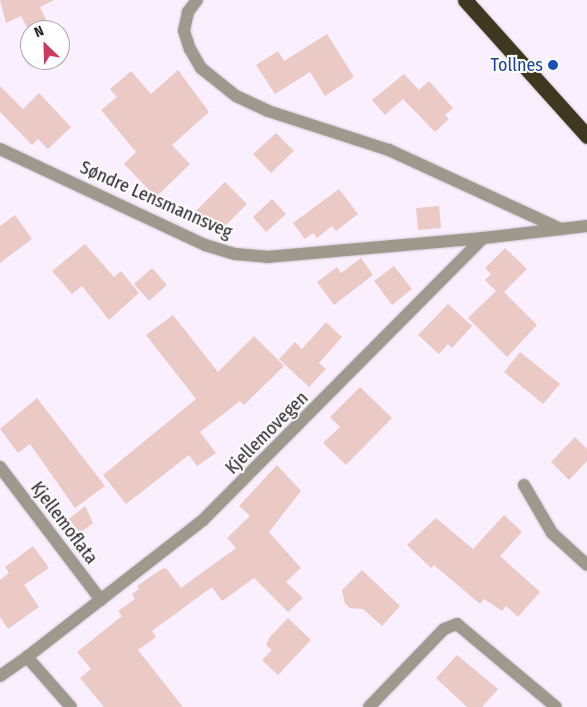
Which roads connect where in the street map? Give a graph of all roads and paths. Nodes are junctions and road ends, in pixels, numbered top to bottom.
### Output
1 (197, 0) edge
2 (465, 0) edge
3 (587, 136) edge
4 (0, 149) edge
5 (587, 226) edge
6 (561, 229) junction
7 (483, 238) junction
8 (0, 467) edge
9 (524, 485) dead end
10 (587, 565) edge
11 (101, 600) junction
12 (27, 657) junction
13 (0, 676) edge
14 (71, 707) edge
15 (369, 707) edge
16 (556, 707) edge

1 - 6 street
2 - 3 highway
4 - 7 street, Søndre Lensmannsveg
5 - 6 street
6 - 7 street
7 - 11 street, Kjellemovegen
8 - 11 street, Kjellemoflata
9 - 10 street
11 - 12 street, Kjellemovegen
12 - 13 street, Kjellemovegen
12 - 14 street
15 - 16 street

